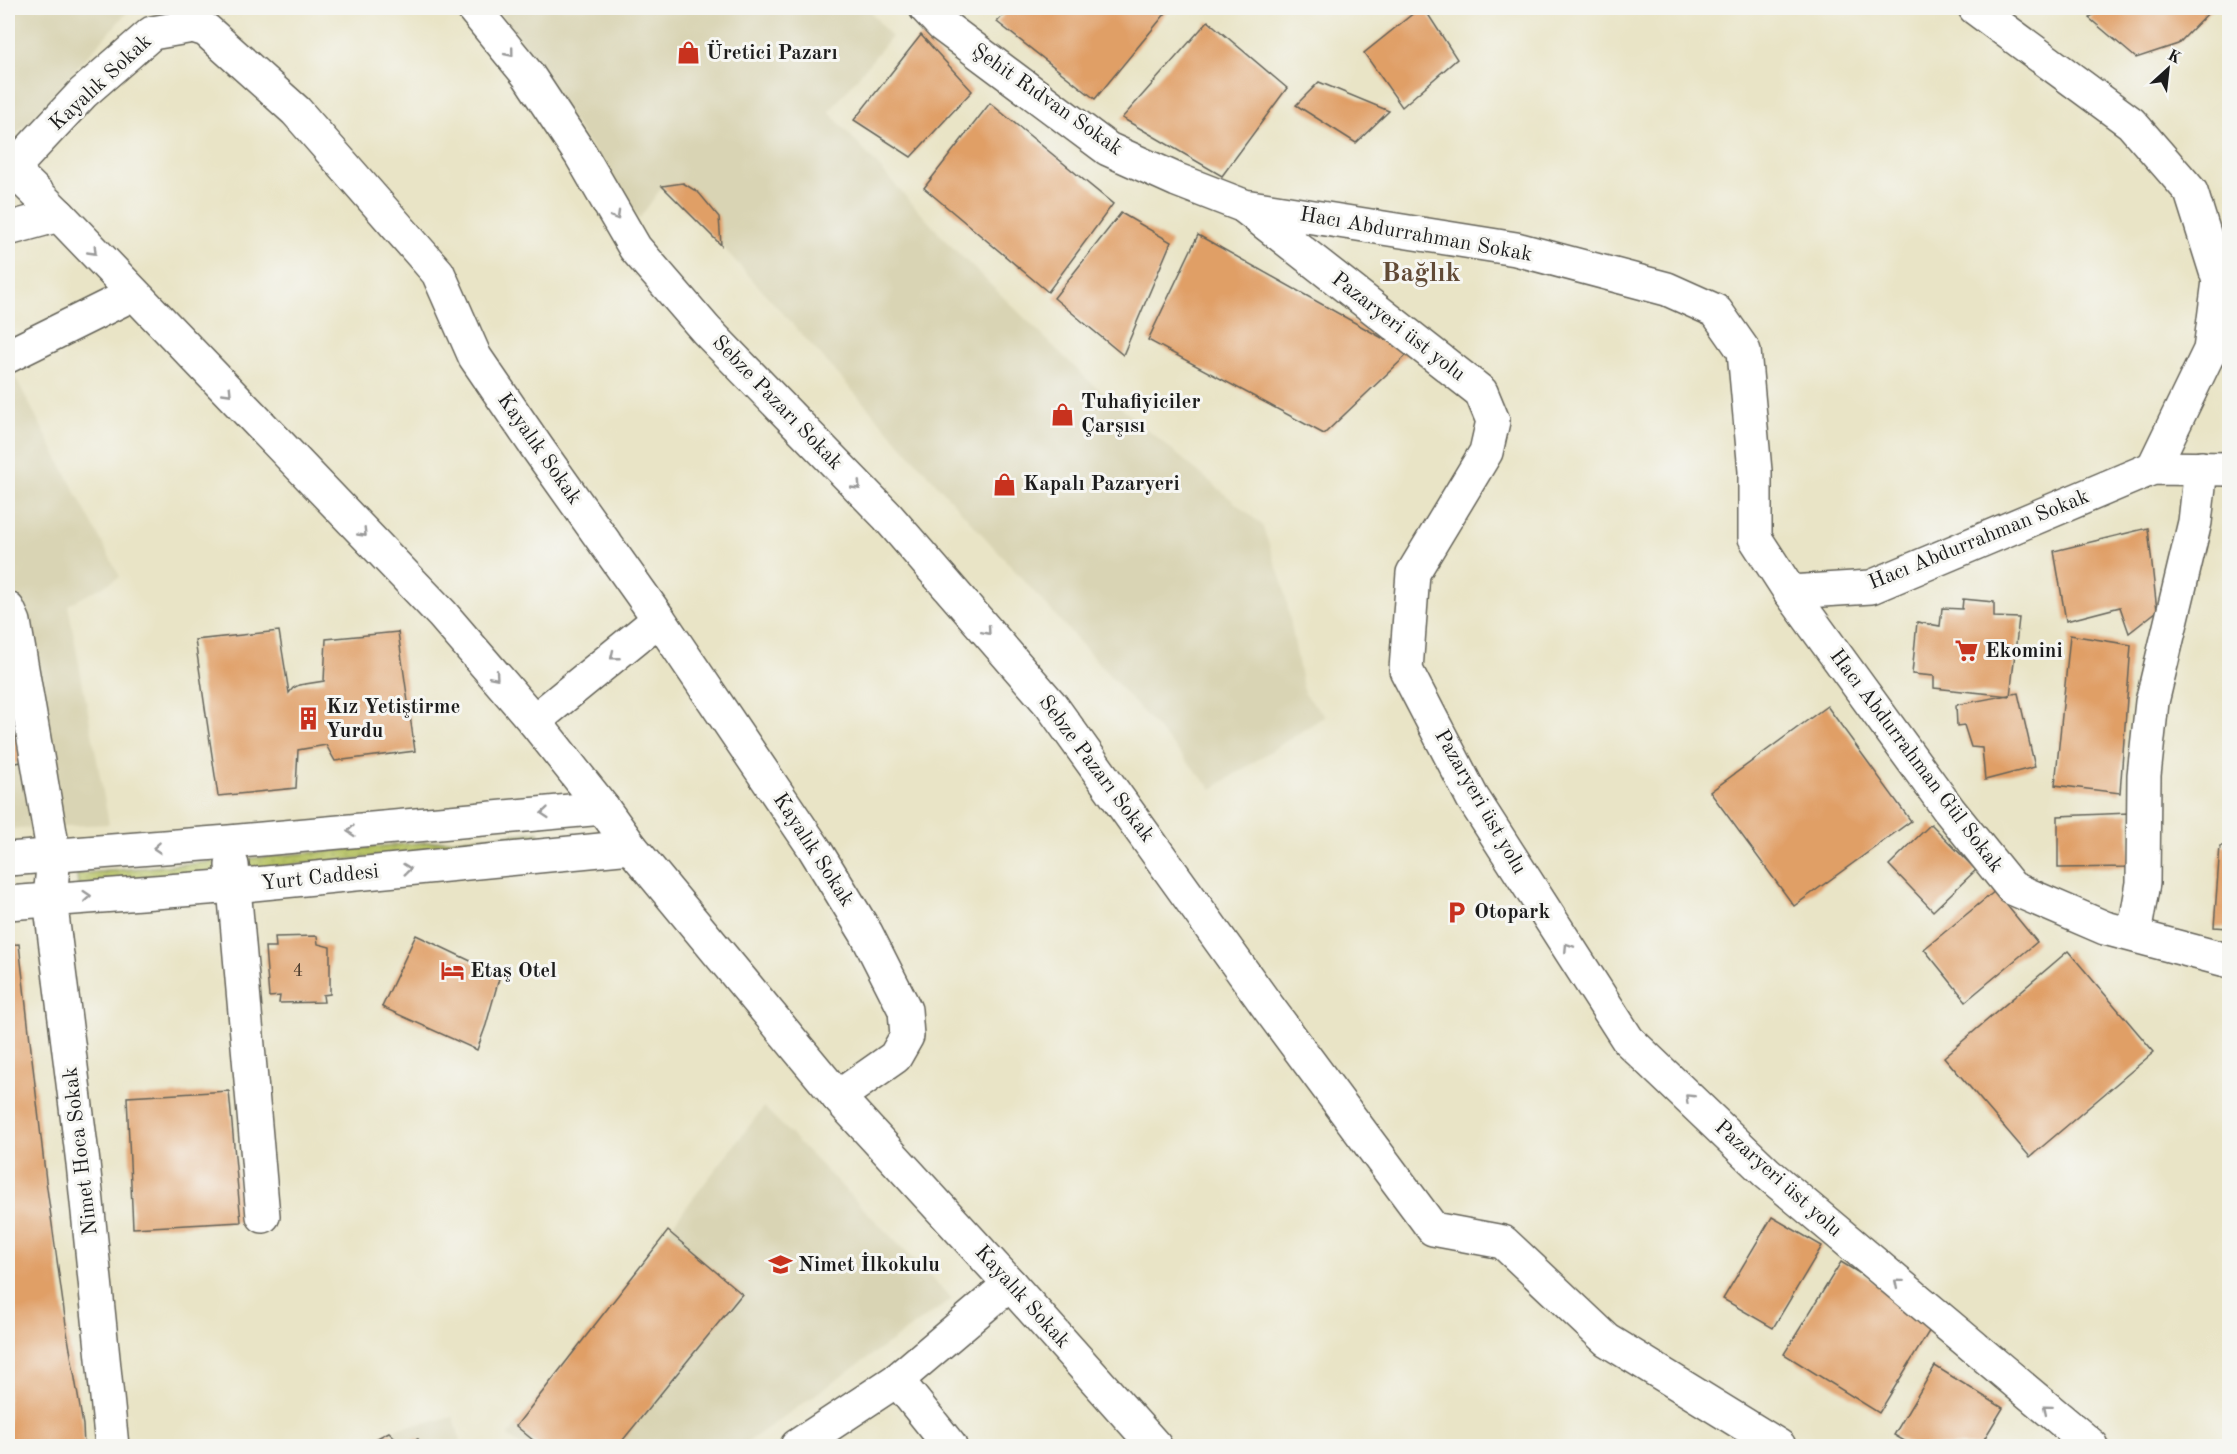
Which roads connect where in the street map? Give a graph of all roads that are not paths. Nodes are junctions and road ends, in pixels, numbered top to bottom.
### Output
1 (472, 8) edge
2 (927, 8) edge
3 (1975, 8) edge
4 (10, 167) edge
5 (1244, 206) junction
6 (59, 215) junction
7 (8, 229) edge
8 (133, 294) junction
9 (8, 356) edge
10 (2153, 468) junction
11 (2215, 469) edge
12 (1791, 592) junction
13 (8, 609) edge
14 (659, 619) junction
15 (534, 722) junction
16 (603, 808) junction
17 (229, 842) junction
18 (631, 847) junction
19 (54, 856) junction
20 (8, 859) edge
21 (234, 886) junction
22 (50, 899) junction
23 (8, 903) edge
24 (2134, 935) junction
25 (2229, 961) edge
26 (838, 1097) junction
27 (263, 1216) dead end
28 (1010, 1284) junction
29 (897, 1380) junction
30 (112, 1446) edge
31 (797, 1446) edge
32 (950, 1446) edge
33 (1155, 1446) edge
34 (1779, 1446) edge
35 (2092, 1446) edge

1 -> 34 street, Sebze Pazarı Sokak
2 - 5 street, Şehit Rıdvan Sokak
3 - 10 street
4 - 6 street, Kayalık Sokak
4 - 14 street, Kayalık Sokak
5 - 12 street, Hacı Abdurrahman Sokak
35 -> 5 street, Pazaryeri üst yolu
6 - 7 street
6 -> 8 street, Kayalık Sokak
8 - 9 street
8 -> 15 street, Kayalık Sokak
10 - 11 street, Hacı Abdurrahman Sokak
10 - 12 street, Hacı Abdurrahman Sokak
11 - 24 street
12 - 24 street, Hacı Abdurrahman Gül Sokak
13 - 19 street, Nimet Hoca Sokak
14 -> 15 street
14 - 26 street, Kayalık Sokak
15 - 16 street, Kayalık Sokak
16 -> 17 street, Yurt Caddesi
16 - 18 street, Kayalık Sokak
17 -> 19 street, Yurt Caddesi
17 - 21 street
21 -> 18 street, Yurt Caddesi
18 - 26 street, Kayalık Sokak
19 - 20 street, Yurt Caddesi
19 - 22 street, Nimet Hoca Sokak
22 -> 21 street, Yurt Caddesi
21 - 27 street
22 - 23 street, Yurt Caddesi
22 - 30 street, Nimet Hoca Sokak
24 - 25 street, Hacı Abdurrahman Gül Sokak
26 - 28 street, Kayalık Sokak
28 - 29 street
28 - 33 street, Kayalık Sokak
29 - 31 street
29 - 32 street

